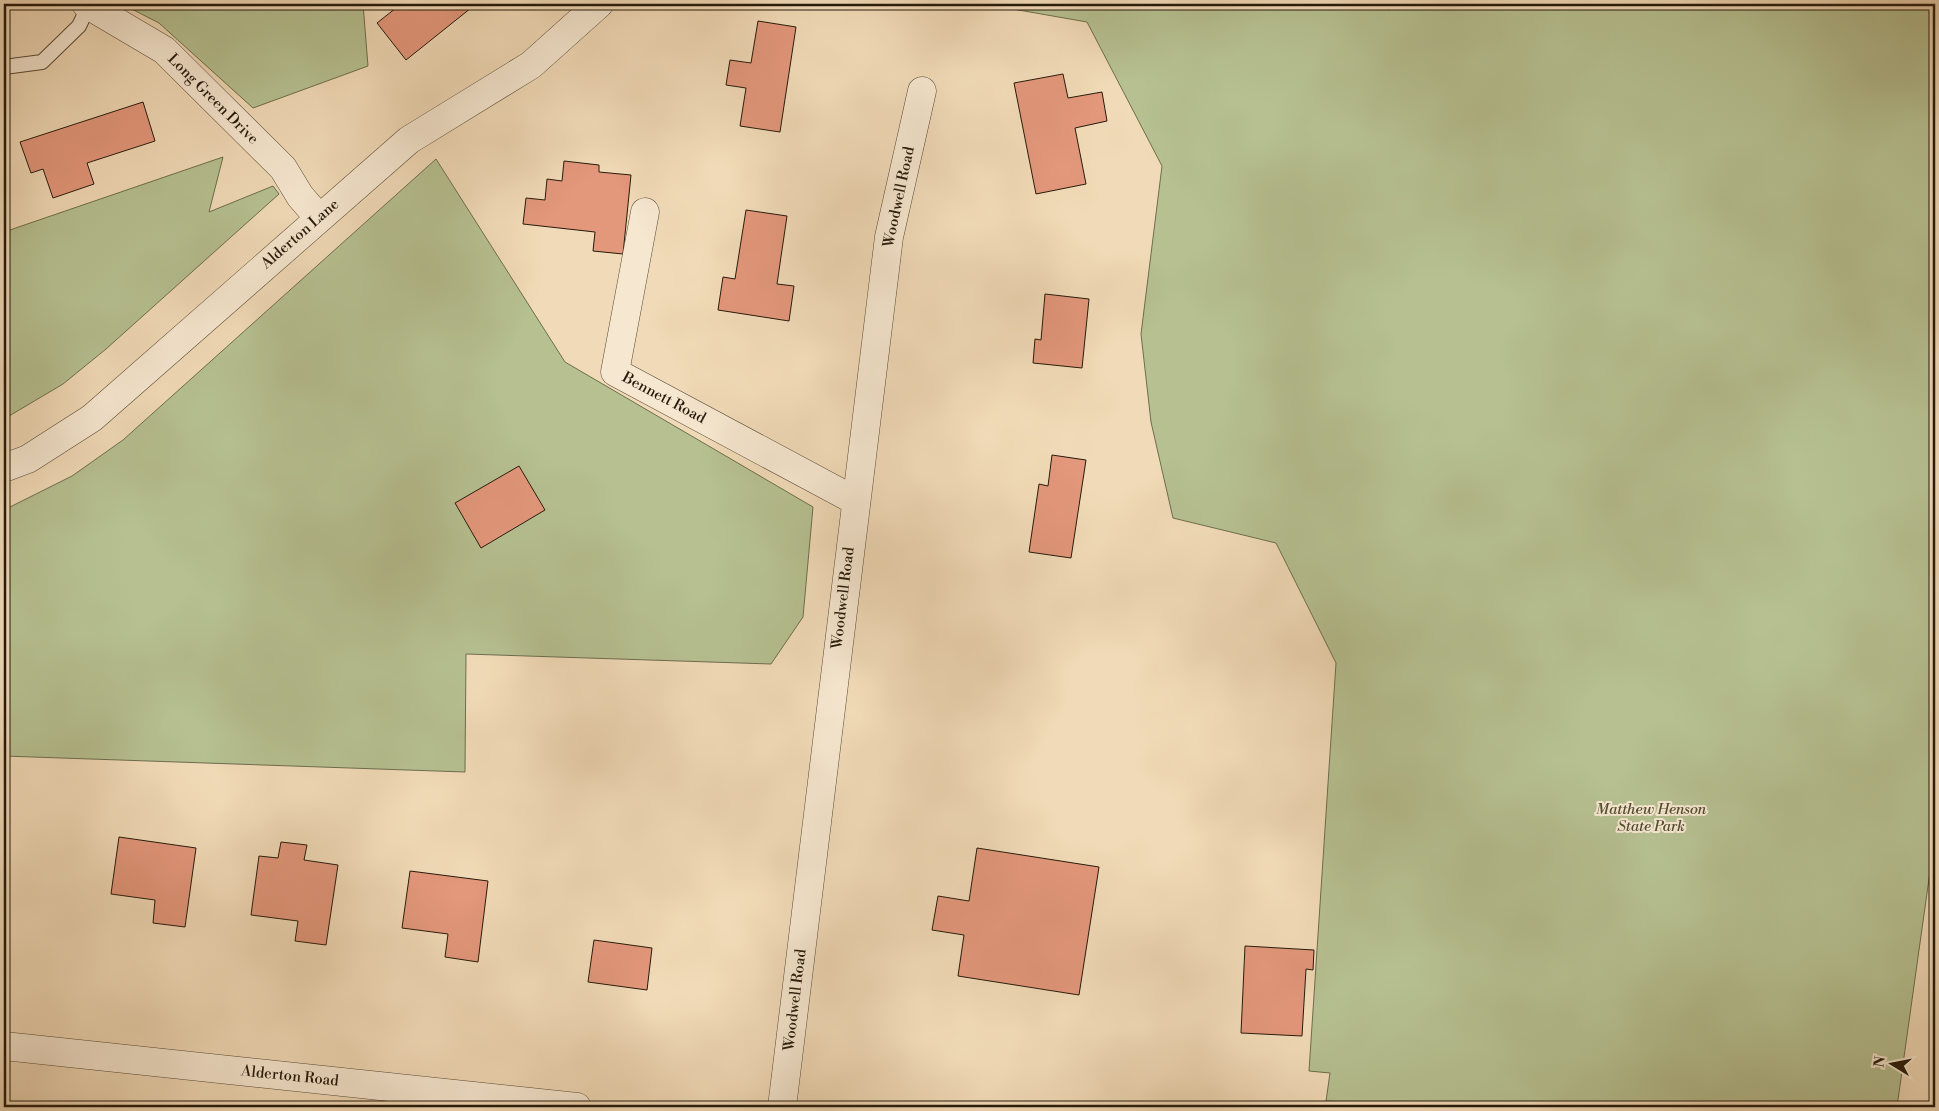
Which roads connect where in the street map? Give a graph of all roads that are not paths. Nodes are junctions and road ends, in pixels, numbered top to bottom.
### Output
1 (87, 4) edge
2 (599, 4) edge
3 (4, 67) edge
4 (922, 91) dead end
5 (646, 212) dead end
6 (319, 218) junction
7 (4, 468) edge
8 (856, 502) junction
9 (4, 1046) edge
10 (577, 1107) edge
11 (782, 1107) edge

1 - 3 lane
1 - 6 street, Long Green Drive
2 - 6 street, Alderton Lane
4 - 8 street, Woodwell Road
5 - 8 street, Bennett Road
6 - 7 street, Alderton Lane
8 - 11 street, Woodwell Road
9 - 10 street, Alderton Road

